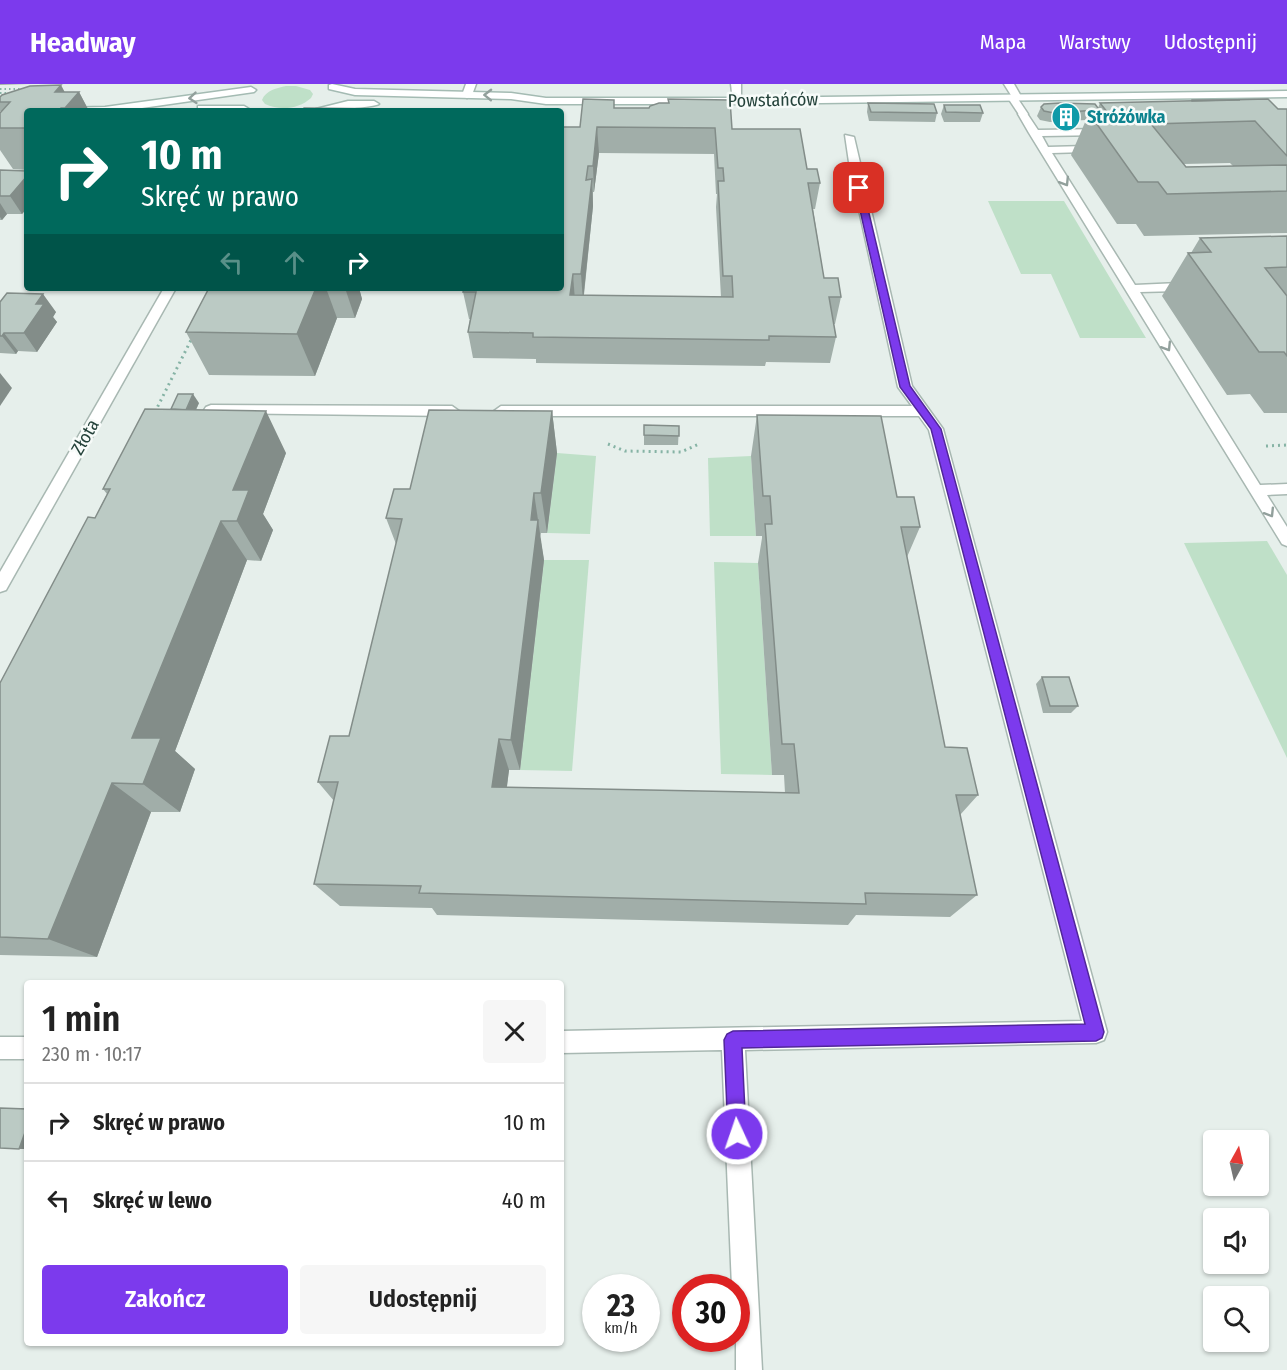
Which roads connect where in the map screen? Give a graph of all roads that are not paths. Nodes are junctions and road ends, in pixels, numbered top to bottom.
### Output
1 (262, 84) edge
2 (471, 84) edge
3 (736, 84) edge
4 (1009, 84) edge
5 (331, 85) edge
6 (250, 90) junction
7 (1243, 94) junction
8 (1287, 94) edge
9 (467, 95) junction
10 (1015, 98) junction
11 (546, 101) junction
12 (738, 101) junction
13 (388, 105) dead end
14 (1252, 105) edge
15 (498, 107) dead end
16 (115, 108) edge
17 (246, 108) edge
18 (322, 108) edge
19 (329, 108) edge
20 (1120, 132) edge
21 (1034, 133) junction
22 (849, 136) dead end
23 (1086, 149) dead end
24 (1045, 150) junction
25 (1179, 287) dead end
26 (1131, 289) junction
27 (168, 291) edge
28 (211, 410) edge
29 (462, 411) edge
30 (486, 411) edge
31 (924, 411) junction
32 (1287, 489) edge
33 (1256, 490) junction
34 (1287, 540) edge
35 (0, 586) edge
36 (733, 1040) junction
37 (564, 1042) edge
38 (0, 1047) edge
39 (24, 1048) edge
40 (749, 1370) edge

1 - 6 street
2 - 9 street
3 - 12 street
4 - 10 street
5 - 9 street, Powstańców
5 - 18 street
6 -> 16 street
6 - 17 street
7 - 8 street, Powstańców
7 - 10 street, Powstańców
7 - 14 street
11 -> 9 street, Powstańców
10 - 12 street, Powstańców
10 - 21 street
11 - 12 street, Powstańców
11 - 15 street, Powstańców
13 - 19 street
20 - 21 street
21 - 24 street
22 - 31 street
23 - 24 street
24 -> 26 street
25 - 26 street
26 -> 33 street
27 - 35 street, Złota
28 - 29 street
30 - 31 street
31 - 36 street
32 - 33 street
33 -> 34 street
36 - 37 street
36 - 40 street
38 - 39 street

